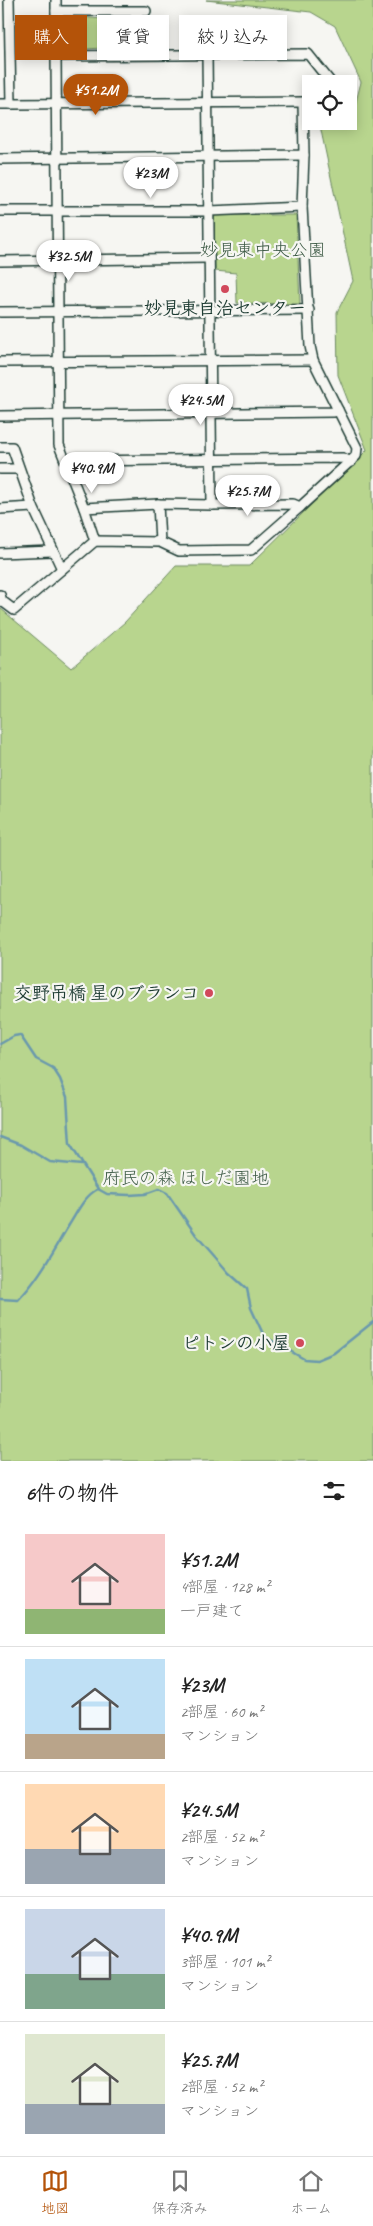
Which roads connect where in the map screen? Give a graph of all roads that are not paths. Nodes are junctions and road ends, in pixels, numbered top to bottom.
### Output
1 (9, 0) edge
2 (56, 0) edge
3 (56, 11) junction
4 (146, 11) dead end
5 (56, 15) edge
6 (179, 54) edge
7 (287, 54) edge
8 (87, 56) edge
9 (56, 60) edge
10 (206, 60) edge
11 (325, 75) edge
12 (302, 101) edge
13 (207, 102) junction
14 (0, 104) edge
15 (11, 104) junction
16 (56, 105) junction
17 (305, 130) edge
18 (304, 155) junction
19 (208, 156) junction
20 (0, 159) edge
21 (56, 159) junction
22 (302, 208) junction
23 (56, 210) junction
24 (0, 211) edge
25 (209, 211) junction
26 (208, 258) junction
27 (57, 260) junction
28 (0, 261) edge
29 (209, 309) junction
30 (309, 310) junction
31 (0, 312) edge
32 (58, 312) junction
33 (313, 360) junction
34 (57, 361) junction
35 (209, 361) junction
36 (0, 362) edge
37 (338, 410) junction
38 (209, 414) junction
39 (57, 415) junction
40 (0, 416) edge
41 (0, 447) edge
42 (210, 460) junction
43 (351, 462) junction
44 (66, 464) junction
45 (0, 468) edge
46 (18, 469) junction
47 (158, 504) junction
48 (212, 505) junction
49 (33, 507) junction
50 (300, 507) junction
51 (84, 508) junction
52 (0, 509) edge
53 (95, 541) junction
54 (160, 542) junction
55 (52, 551) junction
56 (0, 553) edge
57 (62, 569) junction
58 (0, 596) edge

1 - 15 street
2 - 3 street
3 - 4 street
3 - 5 street
6 - 8 street
7 - 11 street
9 - 16 street
10 - 13 street
12 - 13 street
13 - 16 street
13 - 19 street
14 - 15 street
15 - 16 street
16 - 21 street
17 - 18 street
18 - 19 street
18 - 22 street
19 - 21 street
19 - 25 street
20 - 21 street
21 - 23 street
22 - 25 street
22 - 30 street
23 - 24 street
23 - 25 street
23 - 27 street
25 - 26 street
26 - 27 street
26 - 29 street
27 - 28 street
27 - 32 street
29 - 30 street
29 - 32 street
29 - 35 street
30 - 33 street
31 - 32 street
32 - 34 street
33 - 35 street
33 - 37 street
34 - 35 street
34 - 36 street
34 - 39 street
35 - 38 street
37 - 38 street
37 - 43 street
38 - 39 street
38 - 42 street
39 - 40 street
39 - 44 street
41 - 46 street
42 - 43 street
42 - 44 street
42 - 48 street
43 - 50 street
44 - 51 street
45 - 46 street
46 - 49 street
47 - 48 street
47 - 51 street
47 - 54 street
48 - 50 street
49 - 52 street
49 - 55 street
50 - 54 street
51 - 53 street
53 - 54 street
53 - 57 street
55 - 56 street
55 - 57 street
57 - 58 street

